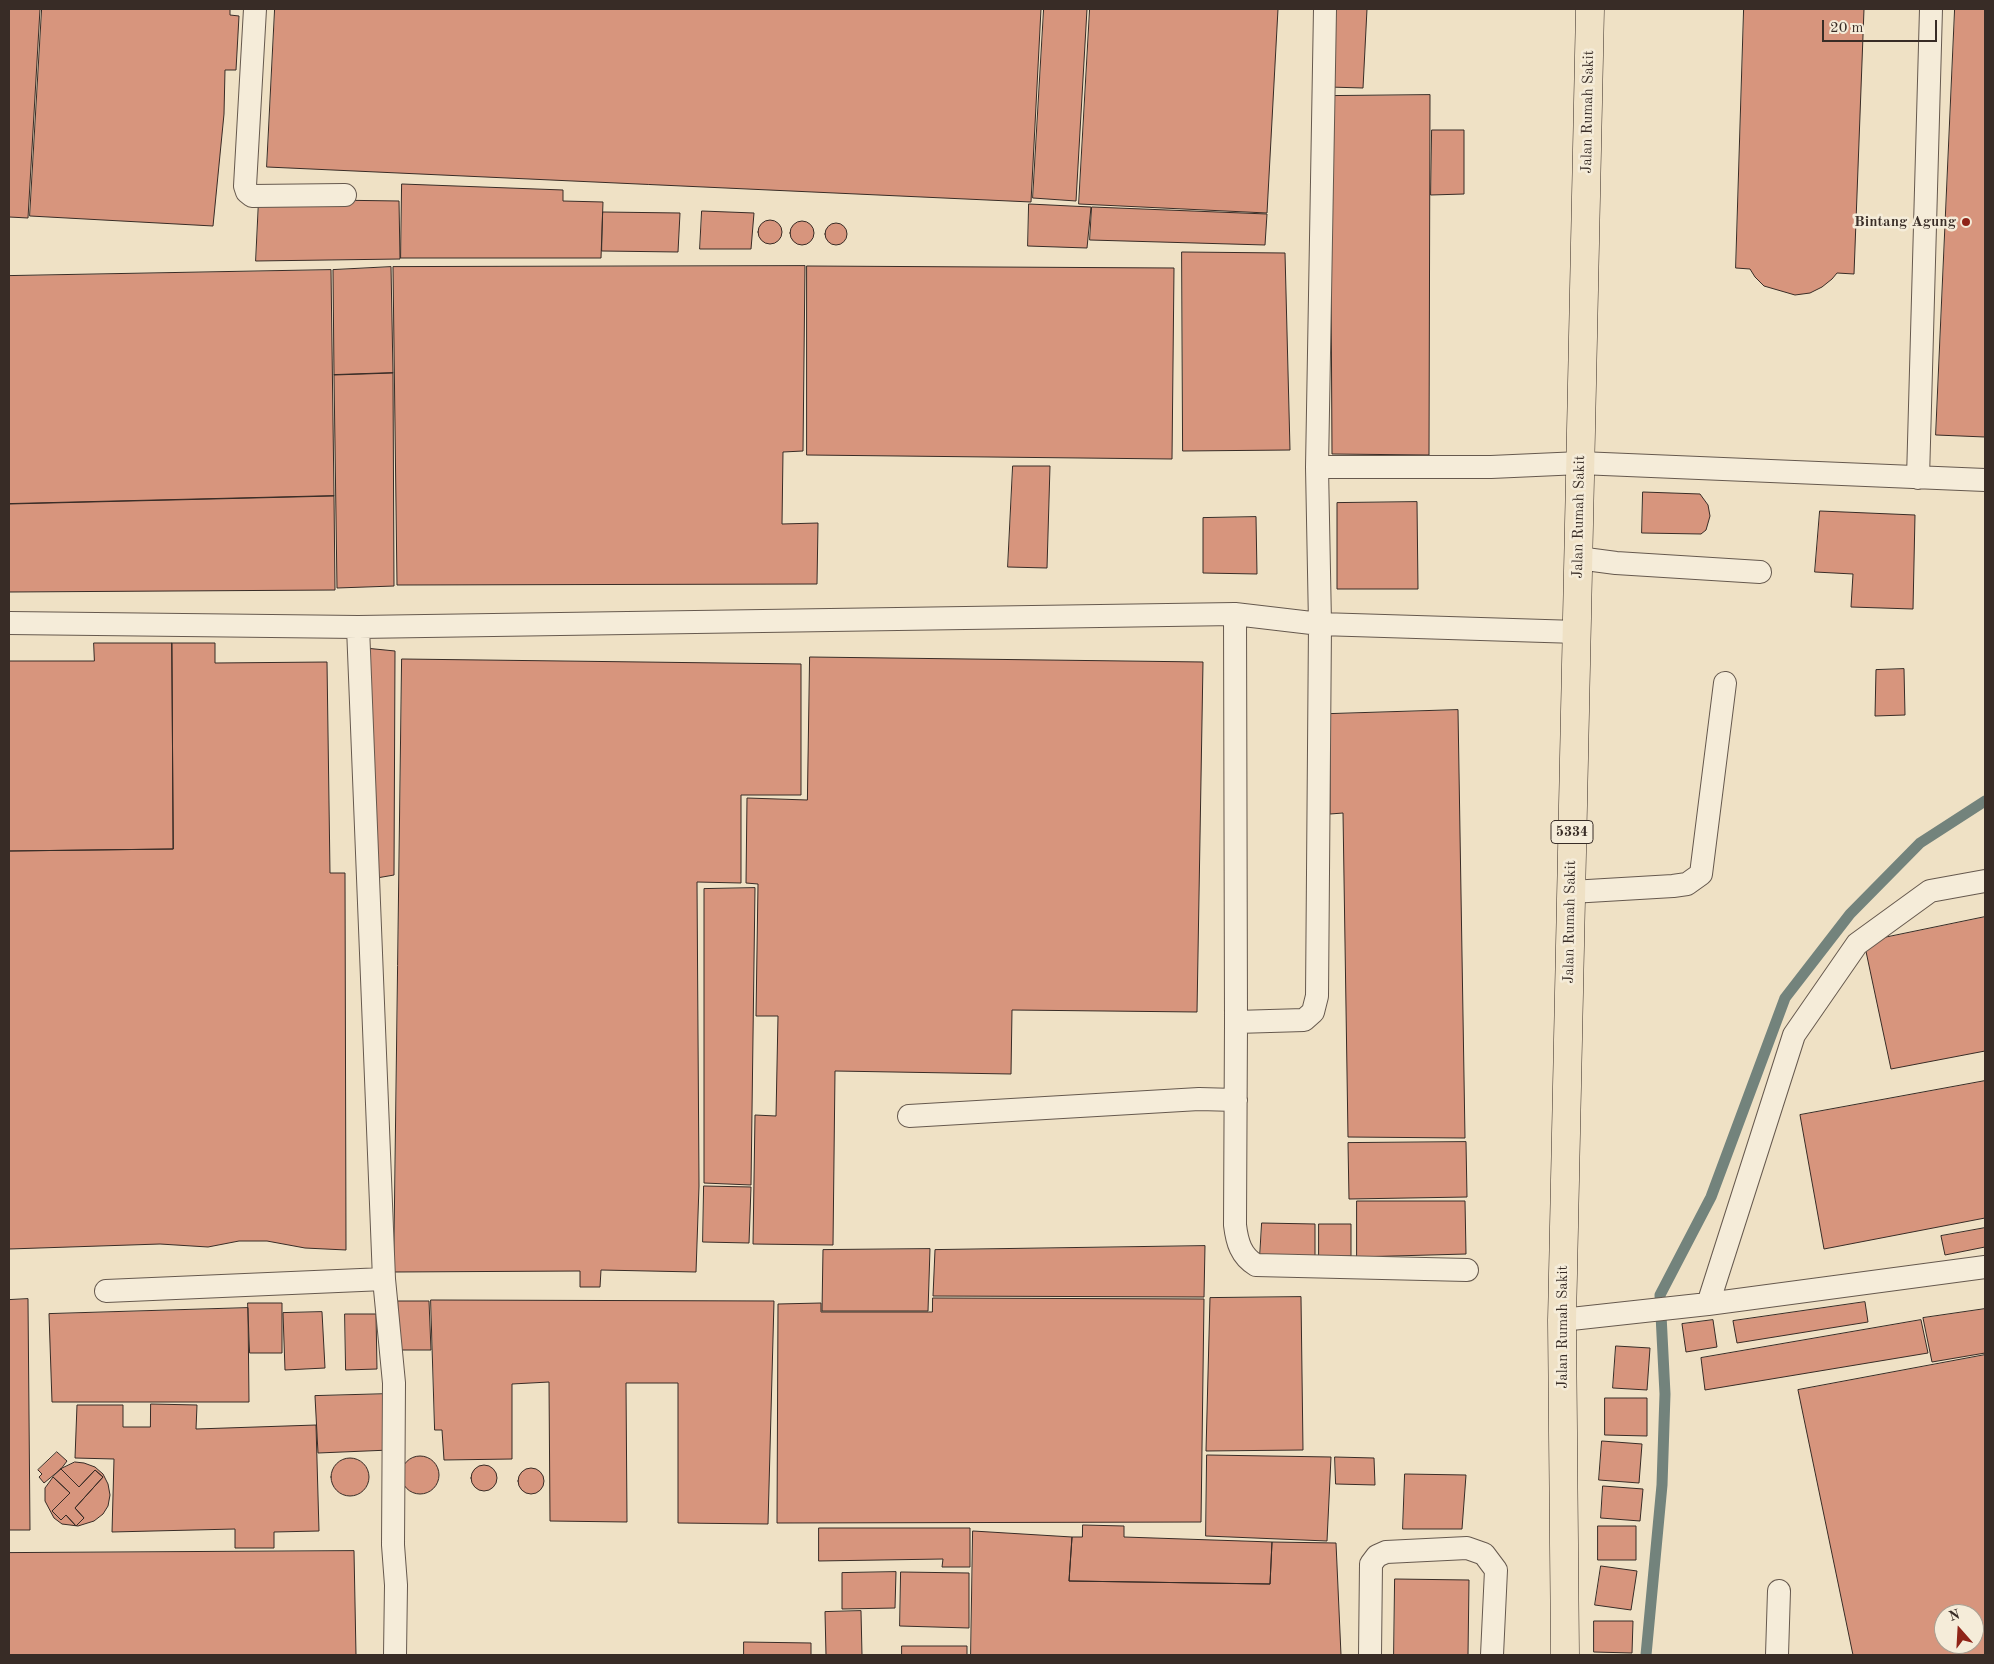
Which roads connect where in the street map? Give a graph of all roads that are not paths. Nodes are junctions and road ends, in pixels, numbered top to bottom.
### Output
1 (255, 9) edge
2 (1325, 9) edge
3 (1590, 9) edge
4 (1930, 9) edge
5 (345, 194) dead end
6 (1580, 463) junction
7 (1317, 467) junction
8 (1918, 478) junction
9 (1985, 480) edge
10 (1578, 558) junction
11 (1760, 572) dead end
12 (1235, 614) junction
13 (9, 623) edge
14 (1320, 624) junction
15 (358, 627) junction
16 (1577, 632) junction
17 (1725, 683) dead end
18 (1985, 881) edge
19 (1571, 892) junction
20 (1236, 1022) junction
21 (1236, 1100) junction
22 (909, 1116) dead end
23 (1985, 1267) edge
24 (1468, 1270) dead end
25 (384, 1279) junction
26 (106, 1291) dead end
27 (1708, 1304) junction
28 (1562, 1320) junction
29 (1779, 1591) dead end
30 (396, 1655) edge
31 (1370, 1655) edge
32 (1492, 1655) edge
33 (1564, 1655) edge
34 (1778, 1655) edge

1 - 5 lane
2 - 7 lane
3 - 6 main road, Jalan Rumah Sakit / 5334
4 - 8 lane
6 - 7 lane
6 - 8 lane
6 - 10 main road, Jalan Rumah Sakit / 5334
7 - 14 lane
8 - 9 lane
10 - 11 lane
10 - 16 main road, Jalan Rumah Sakit / 5334
12 - 14 lane
12 - 15 lane
12 - 20 lane
13 - 15 lane
14 - 16 lane
14 - 20 lane
15 - 25 lane
16 - 19 main road, Jalan Rumah Sakit / 5334
17 - 19 lane
18 - 27 lane
19 - 28 main road, Jalan Rumah Sakit / 5334
20 - 21 lane
21 - 22 lane
21 - 24 lane
23 - 27 lane
25 - 26 lane
25 - 30 lane
27 - 28 lane
28 - 33 main road, Jalan Rumah Sakit / 5334
29 - 34 lane
31 - 32 lane

